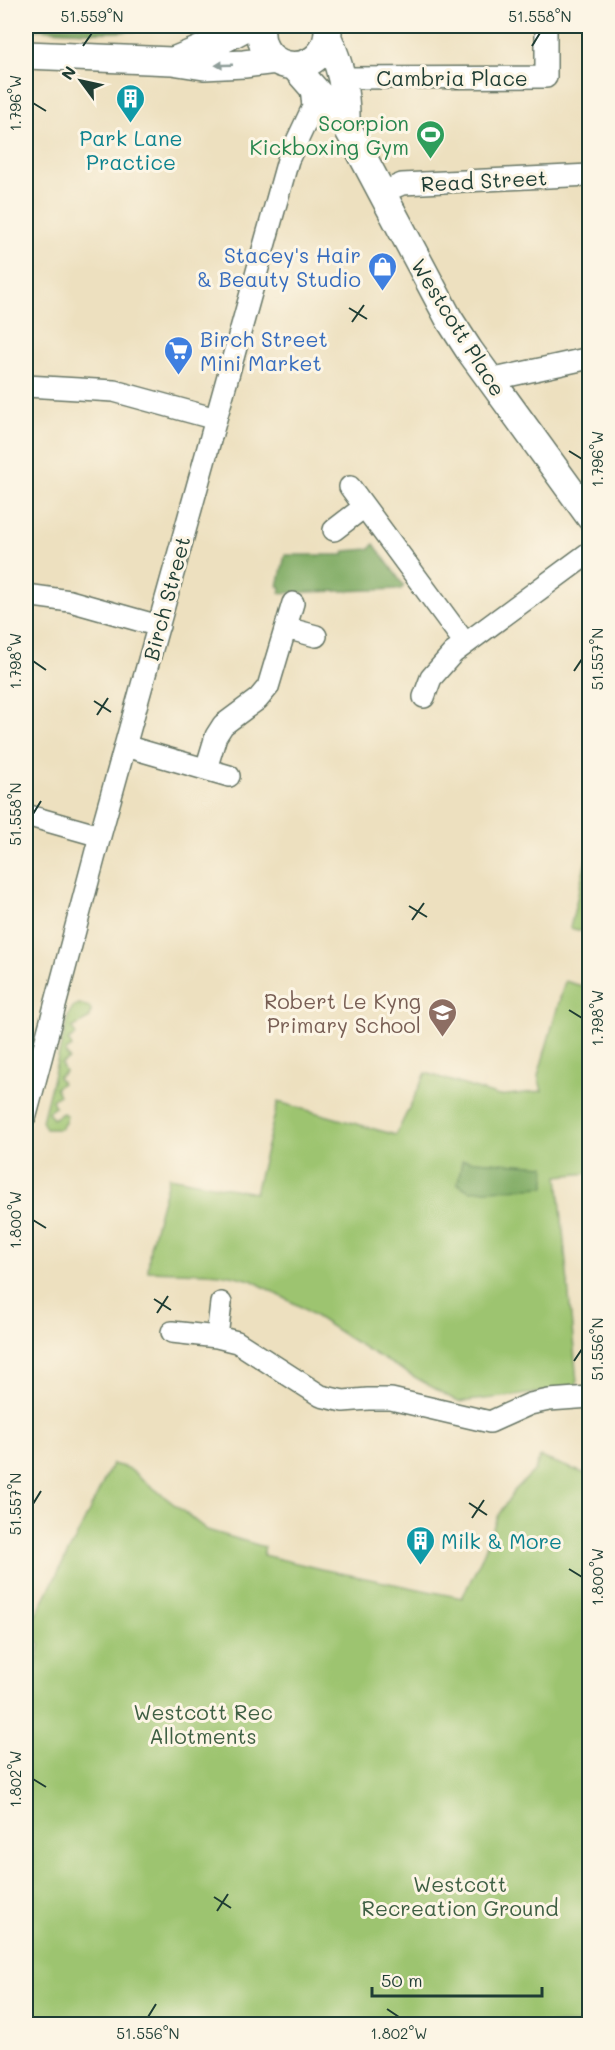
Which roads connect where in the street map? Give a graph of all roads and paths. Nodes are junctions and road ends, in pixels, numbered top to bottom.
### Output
1 (248, 26) edge
2 (261, 26) edge
3 (546, 26) edge
4 (328, 32) edge
5 (26, 55) edge
6 (172, 61) junction
7 (285, 63) junction
8 (342, 78) junction
9 (311, 86) junction
10 (346, 125) junction
11 (590, 175) edge
12 (381, 193) junction
13 (590, 358) edge
14 (490, 380) junction
15 (26, 386) edge
16 (216, 419) junction
17 (350, 487) dead end
18 (364, 507) junction
19 (590, 517) edge
20 (334, 530) dead end
21 (590, 552) edge
22 (26, 596) edge
23 (293, 603) dead end
24 (159, 626) junction
25 (286, 628) junction
26 (316, 636) dead end
27 (465, 643) junction
28 (424, 697) dead end
29 (125, 746) junction
30 (206, 769) junction
31 (229, 776) dead end
32 (26, 815) edge
33 (100, 836) junction
34 (35, 1041) edge
35 (26, 1115) edge
36 (221, 1303) dead end
37 (172, 1332) dead end
38 (217, 1337) junction
39 (590, 1397) edge

1 - 6 main road
2 - 7 main road, Westcott Place
3 - 8 street, Cambria Place
4 - 7 main road
4 - 8 main road, Westcott Place
5 - 6 main road
7 -> 6 main road
7 - 9 main road, Westcott Place
8 - 10 main road, Westcott Place
9 - 10 main road, Westcott Place
9 - 16 street, Birch Street
10 - 12 main road, Westcott Place
11 - 12 street, Read Street
12 - 14 main road, Westcott Place
13 - 14 street
14 - 19 main road, Westcott Place
15 - 16 street
16 - 24 street, Birch Street
17 - 18 street
18 - 20 street
18 - 27 street
21 - 27 street
22 - 24 street
23 - 25 street
24 - 29 street, Birch Street
25 - 26 street
25 - 30 street
27 - 28 street
29 - 30 street
29 - 33 street, Birch Street
30 - 31 street
32 - 33 street
33 - 34 street, Birch Street
34 - 35 street, Birch Street
36 - 38 street
37 - 38 street
38 - 39 street

